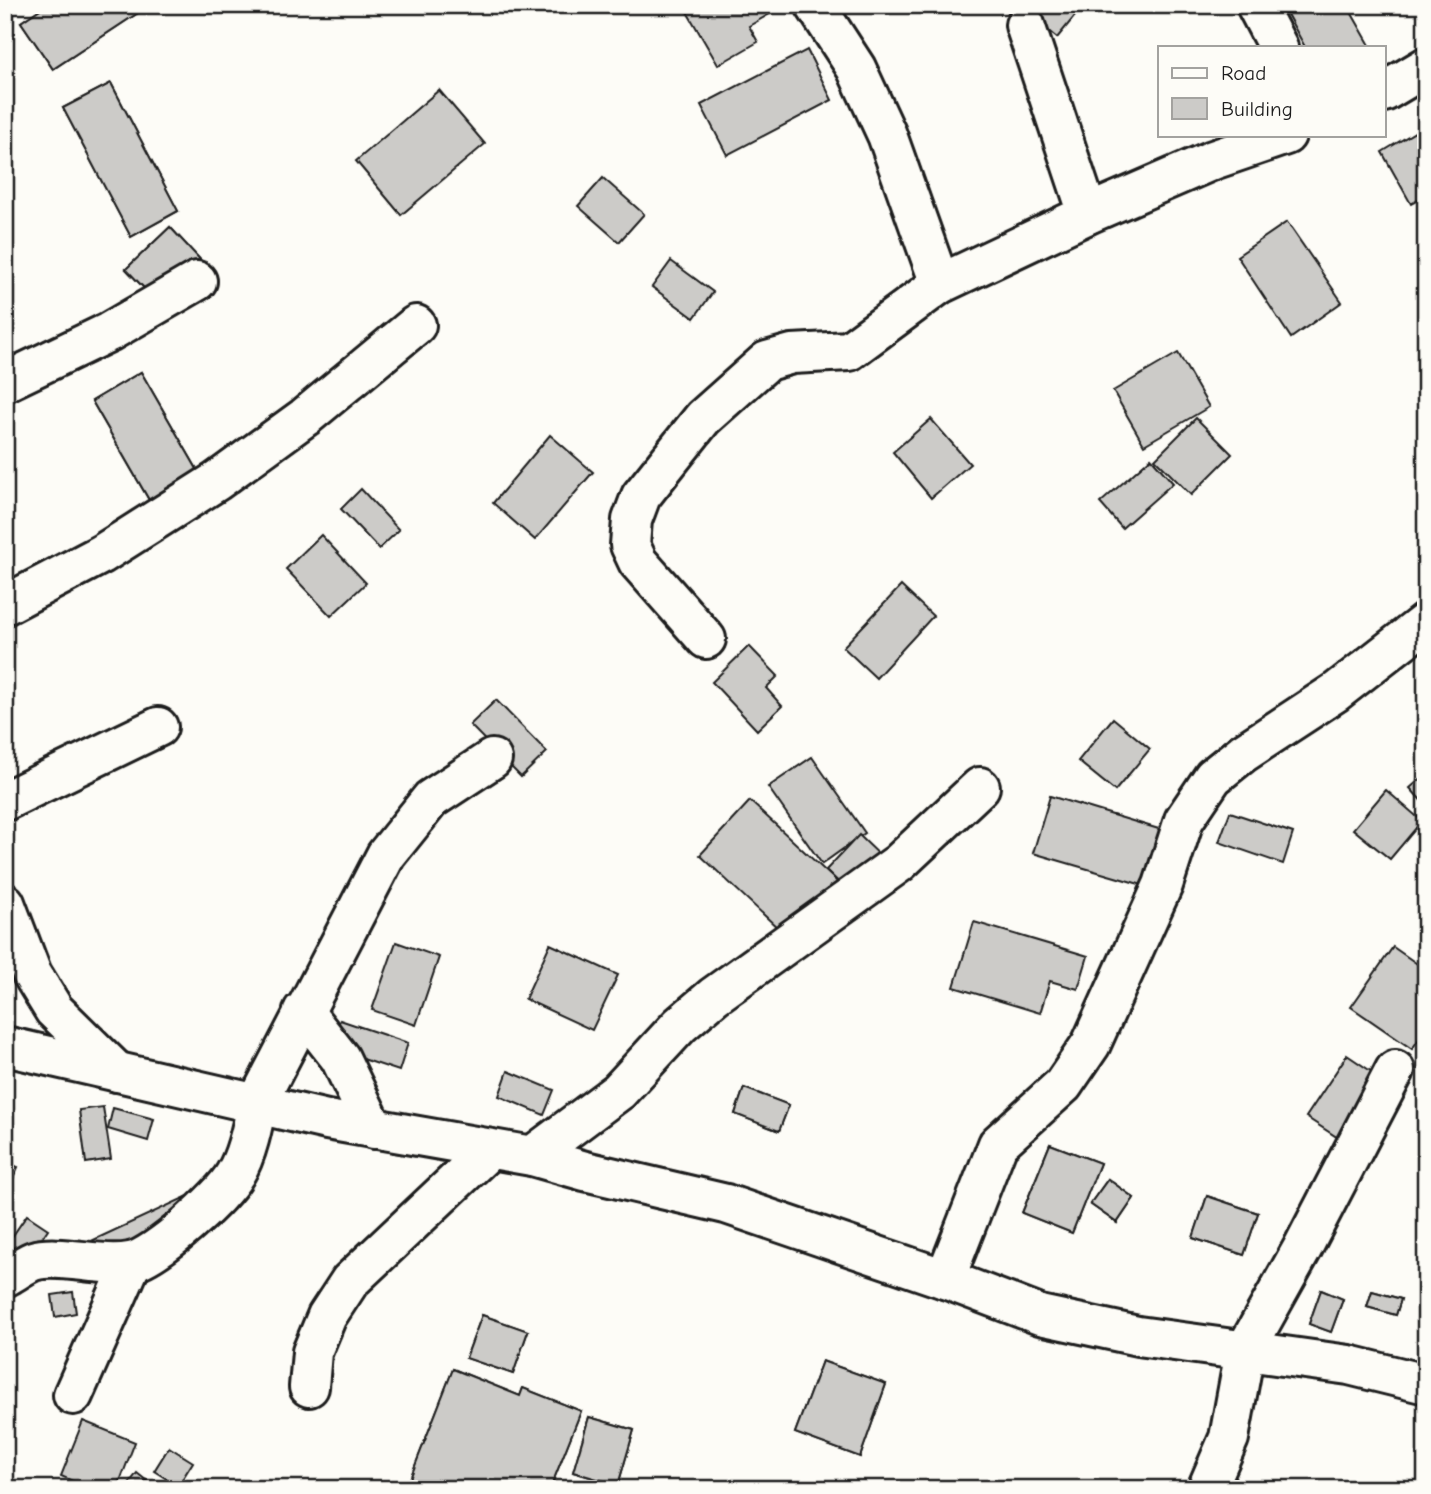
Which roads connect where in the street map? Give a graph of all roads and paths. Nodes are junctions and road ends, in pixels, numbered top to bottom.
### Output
1 (815, 5) edge
2 (1256, 5) edge
3 (1025, 25) dead end
4 (1277, 46) edge
5 (1426, 67) edge
6 (1386, 91) edge
7 (1283, 136) edge
8 (1088, 214) junction
9 (197, 281) dead end
10 (940, 284) junction
11 (416, 325) dead end
12 (5, 382) edge
13 (5, 605) edge
14 (1426, 622) edge
15 (706, 639) dead end
16 (158, 727) dead end
17 (492, 759) dead end
18 (980, 786) dead end
19 (5, 801) edge
20 (5, 903) edge
21 (303, 1011) junction
22 (5, 1046) edge
23 (1395, 1070) dead end
24 (119, 1073) junction
25 (257, 1103) junction
26 (327, 1120) junction
27 (579, 1120) junction
28 (374, 1129) junction
29 (490, 1149) junction
30 (532, 1156) junction
31 (241, 1158) junction
32 (585, 1171) junction
33 (132, 1262) junction
34 (5, 1277) edge
35 (945, 1279) junction
36 (1245, 1351) junction
37 (1426, 1384) edge
38 (309, 1387) dead end
39 (73, 1395) dead end
40 (1207, 1489) edge

1 - 10 street
2 - 4 street
3 - 8 street
5 - 6 street
7 - 8 street
8 - 10 street
9 - 12 street
10 - 15 street
11 - 13 street
14 - 35 street
16 - 19 street
17 - 21 street
18 - 27 street
20 - 24 street
21 - 25 street
21 - 28 street
22 - 24 street
23 - 36 street
24 - 25 street
25 - 26 street
25 - 31 street
26 - 28 street
26 - 31 street
27 - 30 street
27 - 32 street
28 - 29 street
29 - 30 street
29 - 38 street
30 - 32 street
31 - 33 street
32 - 35 street
33 - 34 street
33 - 39 street
35 - 36 street
36 - 37 street
36 - 40 street

